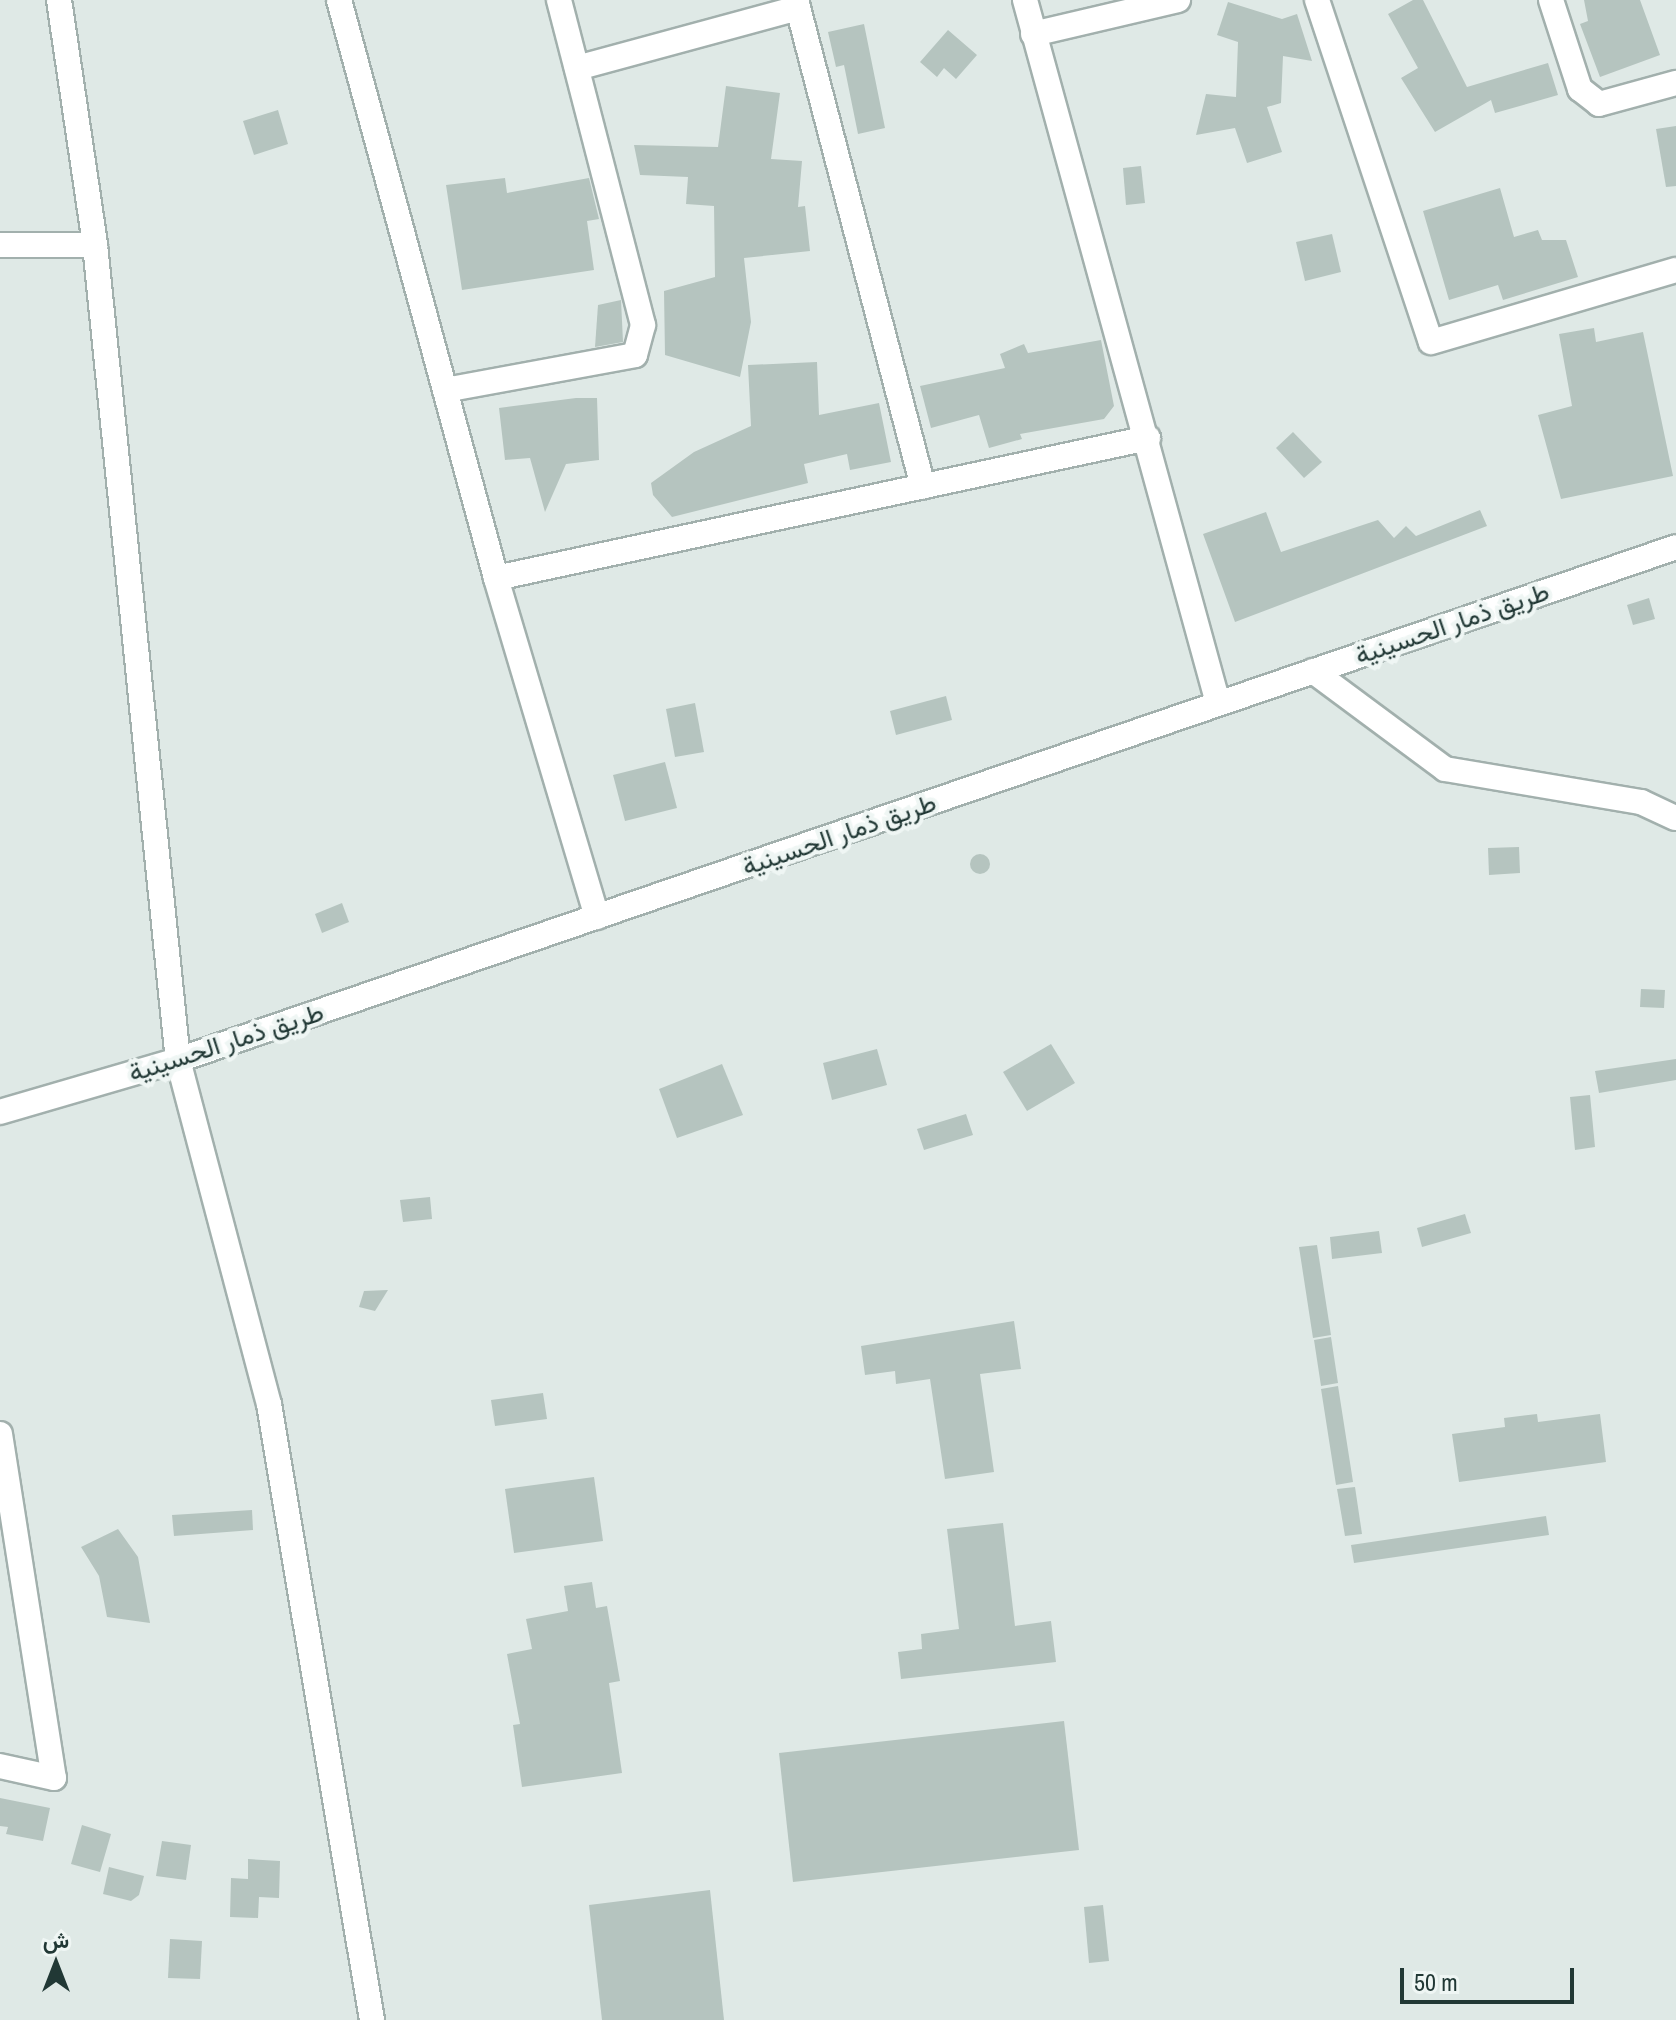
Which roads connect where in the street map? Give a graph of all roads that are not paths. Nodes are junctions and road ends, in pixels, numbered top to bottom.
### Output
1 (59, 0) edge
2 (339, 0) edge
3 (559, 0) edge
4 (1025, 0) edge
5 (1178, 0) edge
6 (1317, 0) edge
7 (1551, 0) edge
8 (797, 4) edge
9 (1033, 34) junction
10 (577, 68) junction
11 (1676, 83) edge
12 (0, 245) edge
13 (95, 245) junction
14 (1676, 270) edge
15 (445, 390) junction
16 (1148, 438) junction
17 (923, 487) junction
18 (1676, 547) edge
19 (496, 578) junction
20 (1313, 671) junction
21 (1218, 703) junction
22 (1676, 818) edge
23 (597, 917) junction
24 (178, 1060) junction
25 (0, 1112) edge
26 (0, 1434) edge
27 (0, 1766) edge
28 (372, 2020) edge

1 - 13 street
2 - 15 street
3 - 10 street
4 - 9 street
5 - 9 street
6 - 14 street
7 - 11 street
8 - 10 street
8 - 17 street
9 - 16 street
10 - 15 street
12 - 13 street
13 - 24 street
15 - 19 street
16 - 17 street
16 - 21 street
17 - 19 street
18 - 20 street, طريق ذمار الحسينية
19 - 23 street
20 - 21 street, طريق ذمار الحسينية
20 - 22 street
21 - 23 street, طريق ذمار الحسينية
23 - 24 street, طريق ذمار الحسينية
24 - 25 street, طريق ذمار الحسينية
24 - 28 street
26 - 27 street

